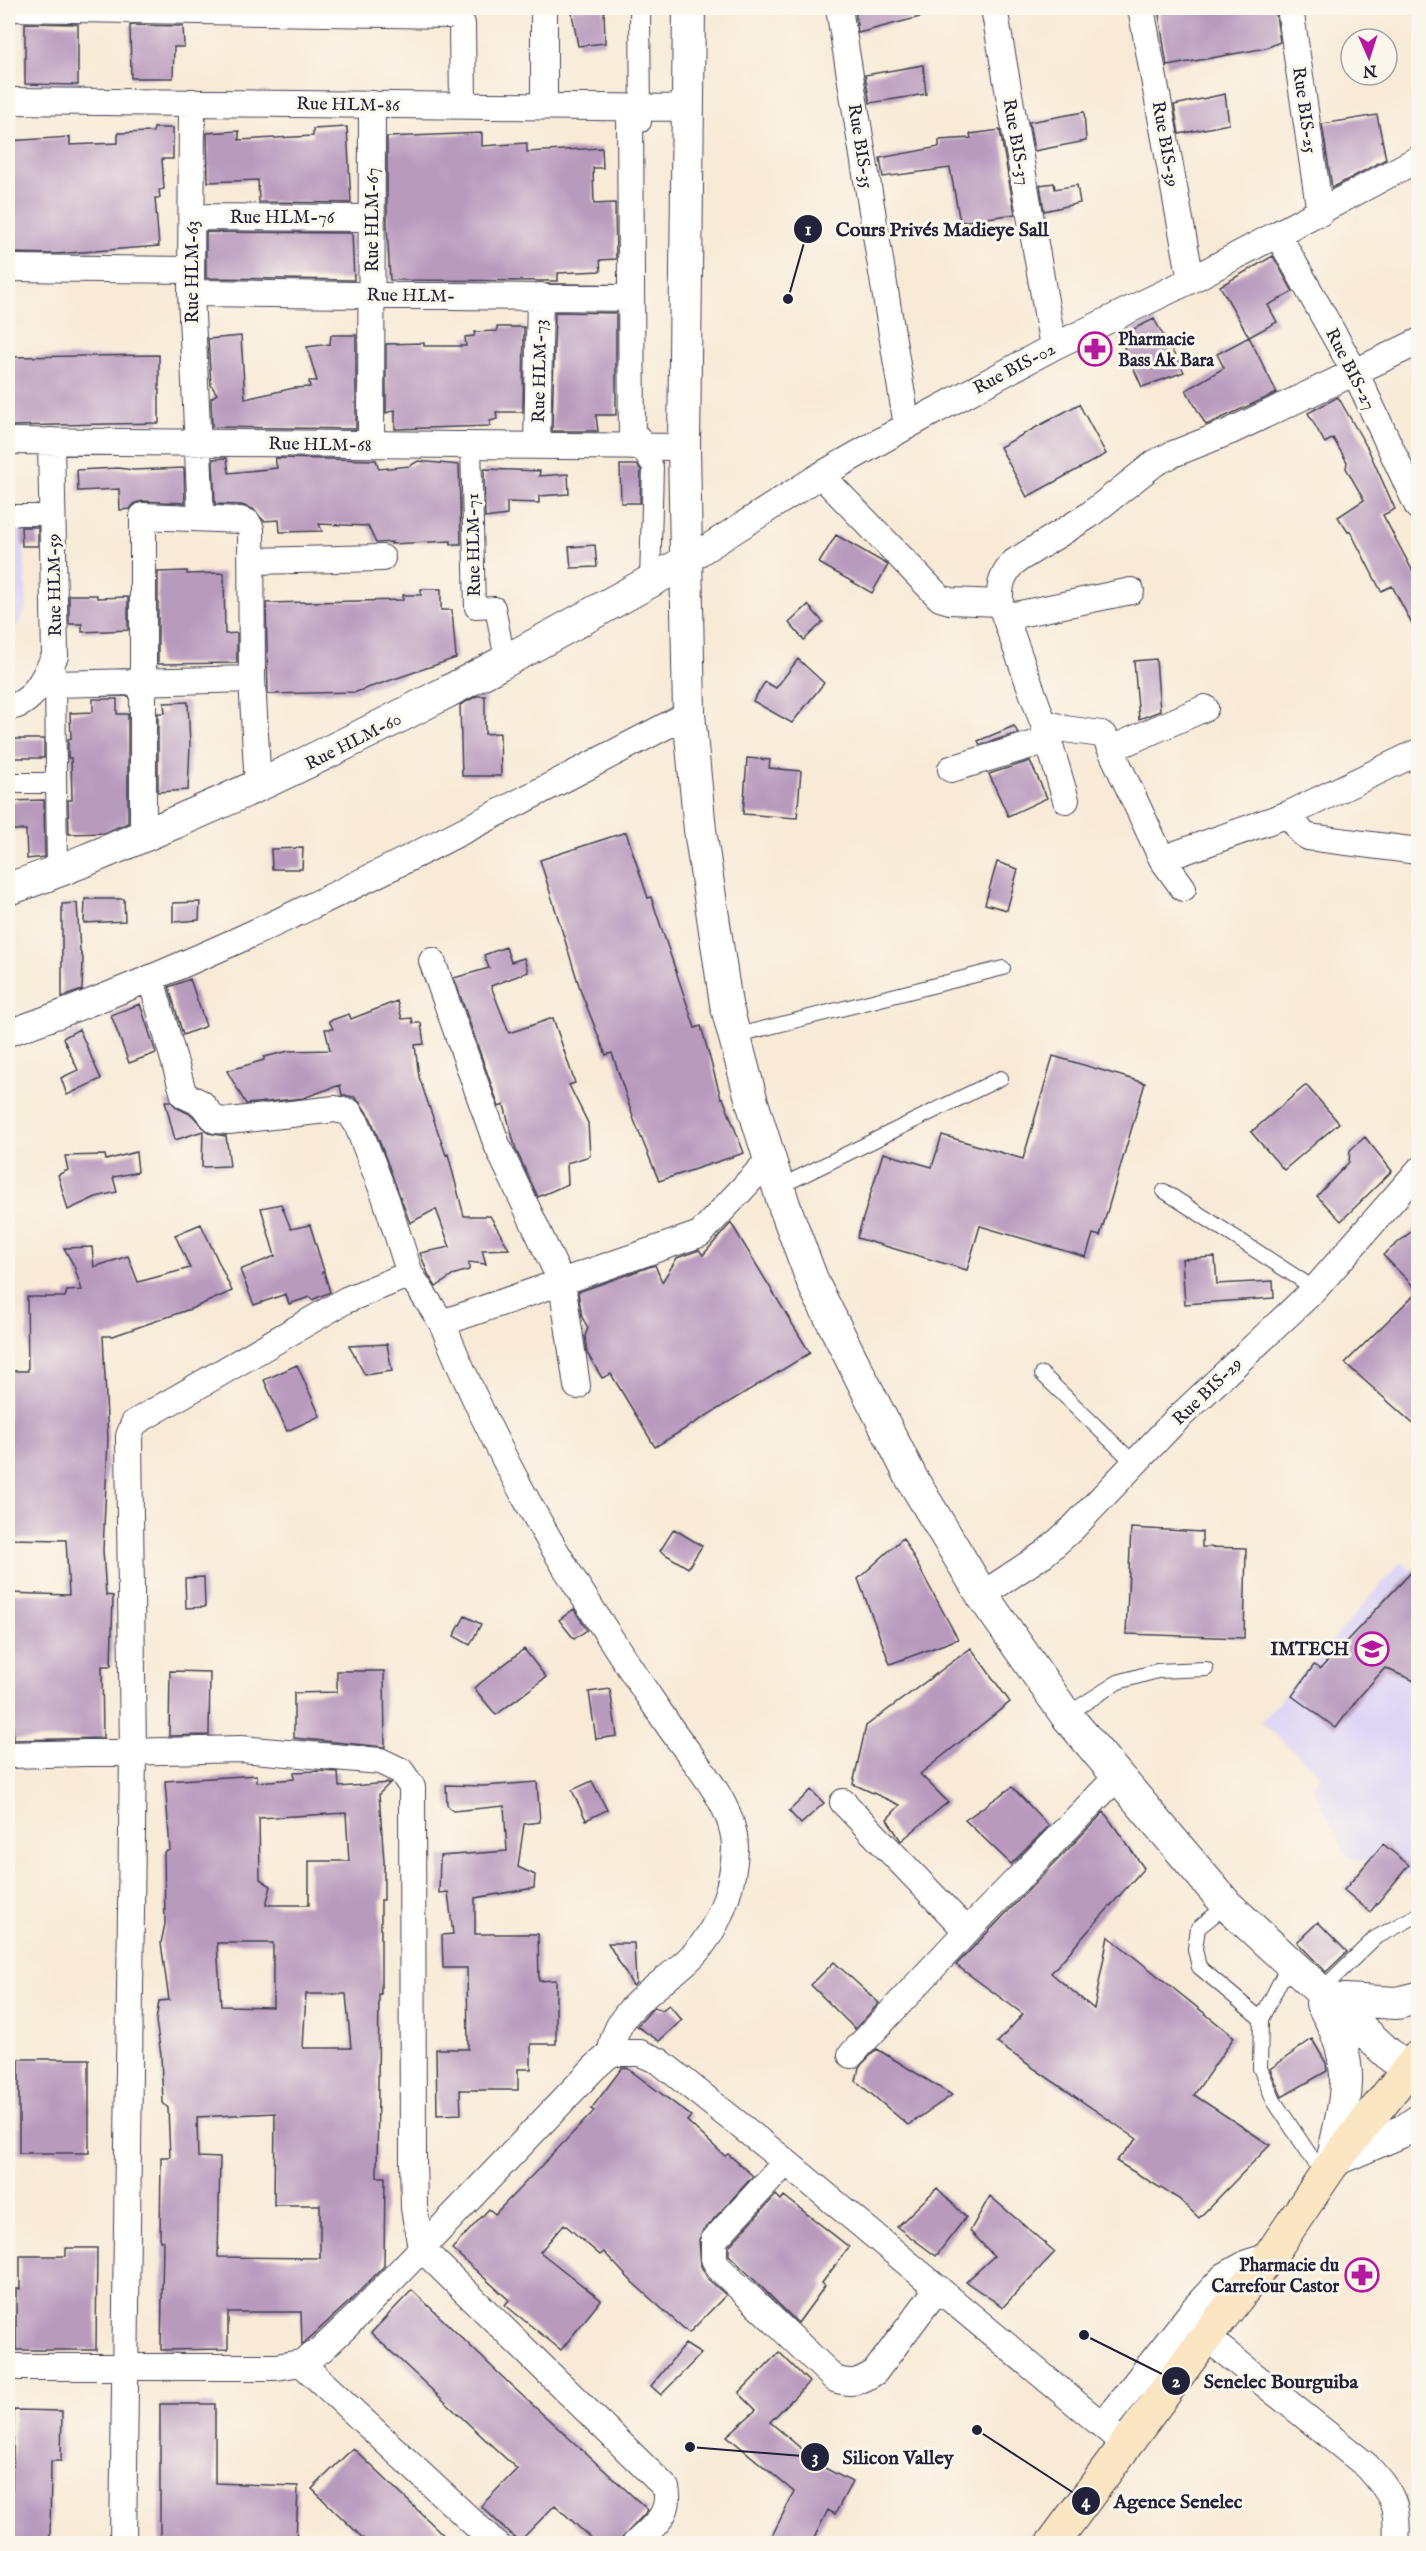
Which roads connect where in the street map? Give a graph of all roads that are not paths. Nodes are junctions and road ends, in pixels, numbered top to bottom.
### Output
1 (8, 8) edge
2 (544, 8) edge
3 (640, 8) edge
4 (689, 8) edge
5 (838, 8) edge
6 (994, 8) edge
7 (1141, 8) edge
8 (1290, 8) edge
9 (8, 101) edge
10 (192, 102) junction
11 (372, 104) junction
12 (463, 105) junction
13 (544, 106) junction
14 (635, 108) junction
15 (688, 108) junction
16 (1419, 159) edge
17 (1320, 213) junction
18 (192, 217) junction
19 (372, 218) junction
20 (1278, 235) junction
21 (8, 268) edge
22 (1191, 280) junction
23 (191, 282) junction
24 (372, 294) junction
25 (540, 296) junction
26 (631, 298) junction
27 (1419, 342) edge
28 (1053, 347) junction
29 (1356, 374) junction
30 (907, 426) junction
31 (8, 441) edge
32 (51, 441) junction
33 (196, 442) junction
34 (371, 444) junction
35 (471, 445) junction
36 (537, 446) junction
37 (636, 447) junction
38 (684, 447) junction
39 (821, 476) junction
40 (1419, 507) edge
41 (8, 514) edge
42 (52, 515) junction
43 (201, 518) junction
44 (382, 558) dead end
45 (252, 561) junction
46 (685, 562) junction
47 (650, 582) junction
48 (1131, 591) dead end
49 (1003, 610) junction
50 (55, 656) junction
51 (506, 660) junction
52 (252, 679) junction
53 (144, 681) junction
54 (55, 684) junction
55 (8, 707) edge
56 (1205, 708) dead end
57 (689, 714) junction
58 (1046, 731) junction
59 (1111, 749) junction
60 (1419, 752) edge
61 (951, 769) dead end
62 (8, 783) edge
63 (56, 783) junction
64 (258, 788) junction
65 (1066, 800) dead end
66 (1289, 814) junction
67 (143, 837) junction
68 (1419, 851) edge
69 (1162, 859) junction
70 (57, 873) junction
71 (1183, 888) dead end
72 (8, 889) edge
73 (432, 961) dead end
74 (1003, 968) dead end
75 (151, 979) junction
76 (8, 1033) edge
77 (734, 1036) junction
78 (1001, 1078) dead end
79 (1419, 1171) edge
80 (774, 1173) junction
81 (1164, 1191) dead end
82 (410, 1274) junction
83 (562, 1283) junction
84 (1315, 1289) junction
85 (442, 1323) junction
86 (1042, 1374) dead end
87 (577, 1386) dead end
88 (1135, 1464) junction
89 (982, 1595) junction
90 (1206, 1669) dead end
91 (1066, 1715) junction
92 (133, 1752) junction
93 (8, 1755) edge
94 (1117, 1777) junction
95 (843, 1802) dead end
96 (1227, 1905) junction
97 (1419, 1915) edge
98 (967, 1931) junction
99 (1311, 1984) junction
100 (1419, 1998) edge
101 (1261, 2019) junction
102 (611, 2053) junction
103 (851, 2055) dead end
104 (1415, 2069) edge
105 (1419, 2121) edge
106 (786, 2162) junction
107 (1331, 2167) junction
108 (421, 2248) junction
109 (1270, 2256) junction
110 (938, 2288) junction
111 (1206, 2337) junction
112 (301, 2363) junction
113 (8, 2367) edge
114 (125, 2368) junction
115 (1114, 2435) junction
116 (123, 2544) edge
117 (496, 2544) edge
118 (635, 2544) edge
119 (1052, 2544) edge
120 (1396, 2544) edge

1 - 12 street
2 - 13 street
3 - 14 street
4 - 15 street
5 - 30 street, Rue BIS-35
6 - 28 street, Rue BIS-37
7 - 22 street, Rue BIS-39
8 - 17 street, Rue BIS-25
9 - 10 street, Rue HLM-86
10 - 11 street, Rue HLM-86
10 - 18 street, Rue HLM-63
11 - 12 street, Rue HLM-86
11 - 19 street, Rue HLM-67
12 - 13 street, Rue HLM-86
13 - 14 street, Rue HLM-86
14 - 15 street, Rue HLM-86
14 - 26 street
14 - 37 street
15 - 38 street
16 - 17 street, Rue BIS-02
17 - 20 street, Rue BIS-02
18 - 19 street, Rue HLM-76
18 - 23 street, Rue HLM-63
19 - 24 street, Rue HLM-67
20 - 22 street, Rue BIS-02
20 - 29 street, Rue BIS-27
21 - 23 street, Rue HLM-
22 - 28 street, Rue BIS-02
23 - 24 street, Rue HLM-
23 - 33 street, Rue HLM-63
24 - 25 street, Rue HLM-
24 - 34 street, Rue HLM-67
25 - 26 street, Rue HLM-
25 - 36 street, Rue HLM-73
26 - 37 street
27 - 29 street
28 - 30 street, Rue BIS-02
29 - 40 street, Rue BIS-27
29 - 49 street
30 - 39 street, Rue BIS-02
31 - 32 street, Rue HLM-68
32 - 33 street, Rue HLM-68
32 - 42 street, Rue HLM-59
33 - 34 street, Rue HLM-68
33 - 43 street, Rue HLM-63
34 - 35 street, Rue HLM-68
35 - 36 street, Rue HLM-68
35 - 51 street, Rue HLM-71
36 - 37 street, Rue HLM-68
37 - 38 street, Rue HLM-68
37 - 47 street
38 - 46 street
39 - 46 street, Rue BIS-02
39 - 49 street
41 - 42 street
42 - 50 street, Rue HLM-59
43 - 45 street
43 - 53 street
44 - 45 street
45 - 52 street
46 - 47 street, Rue HLM-60
46 - 57 street
47 - 51 street, Rue HLM-60
48 - 49 street
49 - 58 street
50 - 54 street
50 - 55 street, Rue HLM-59
51 - 64 street, Rue HLM-60
52 - 53 street
52 - 64 street
53 - 54 street
53 - 67 street
54 - 63 street
56 - 59 street
57 - 75 street
57 - 77 street
58 - 59 street
58 - 61 street
58 - 65 street
59 - 69 street
60 - 66 street
62 - 63 street
63 - 70 street
64 - 67 street, Rue HLM-60
66 - 68 street
66 - 69 street
67 - 70 street, Rue HLM-60
69 - 71 street
70 - 72 street, Rue HLM-60
73 - 83 street
74 - 77 lane
75 - 76 street
75 - 82 street
77 - 80 street
78 - 80 lane
79 - 84 street, Rue BIS-29
80 - 83 street
80 - 89 street
81 - 84 lane
82 - 85 street
82 - 92 street
83 - 85 street
83 - 87 street
84 - 88 street, Rue BIS-29
85 - 102 street
86 - 88 lane
88 - 89 street, Rue BIS-29
89 - 91 street
90 - 91 lane
91 - 94 street
92 - 93 street
92 - 108 street
92 - 114 street
94 - 96 street
94 - 98 street
95 - 98 street
96 - 99 street
96 - 101 lane
97 - 99 lane
98 - 103 street
99 - 100 street
99 - 101 lane
99 - 104 street
99 - 107 street
101 - 107 lane
102 - 106 street
102 - 108 street
104 - 107 main road
105 - 107 street
106 - 110 street
106 - 110 street
107 - 109 main road
108 - 112 street
108 - 118 street
109 - 111 main road
109 - 115 street
110 - 115 street
111 - 115 main road
111 - 120 street
112 - 114 street
112 - 117 street
113 - 114 street
114 - 116 street
115 - 119 main road

